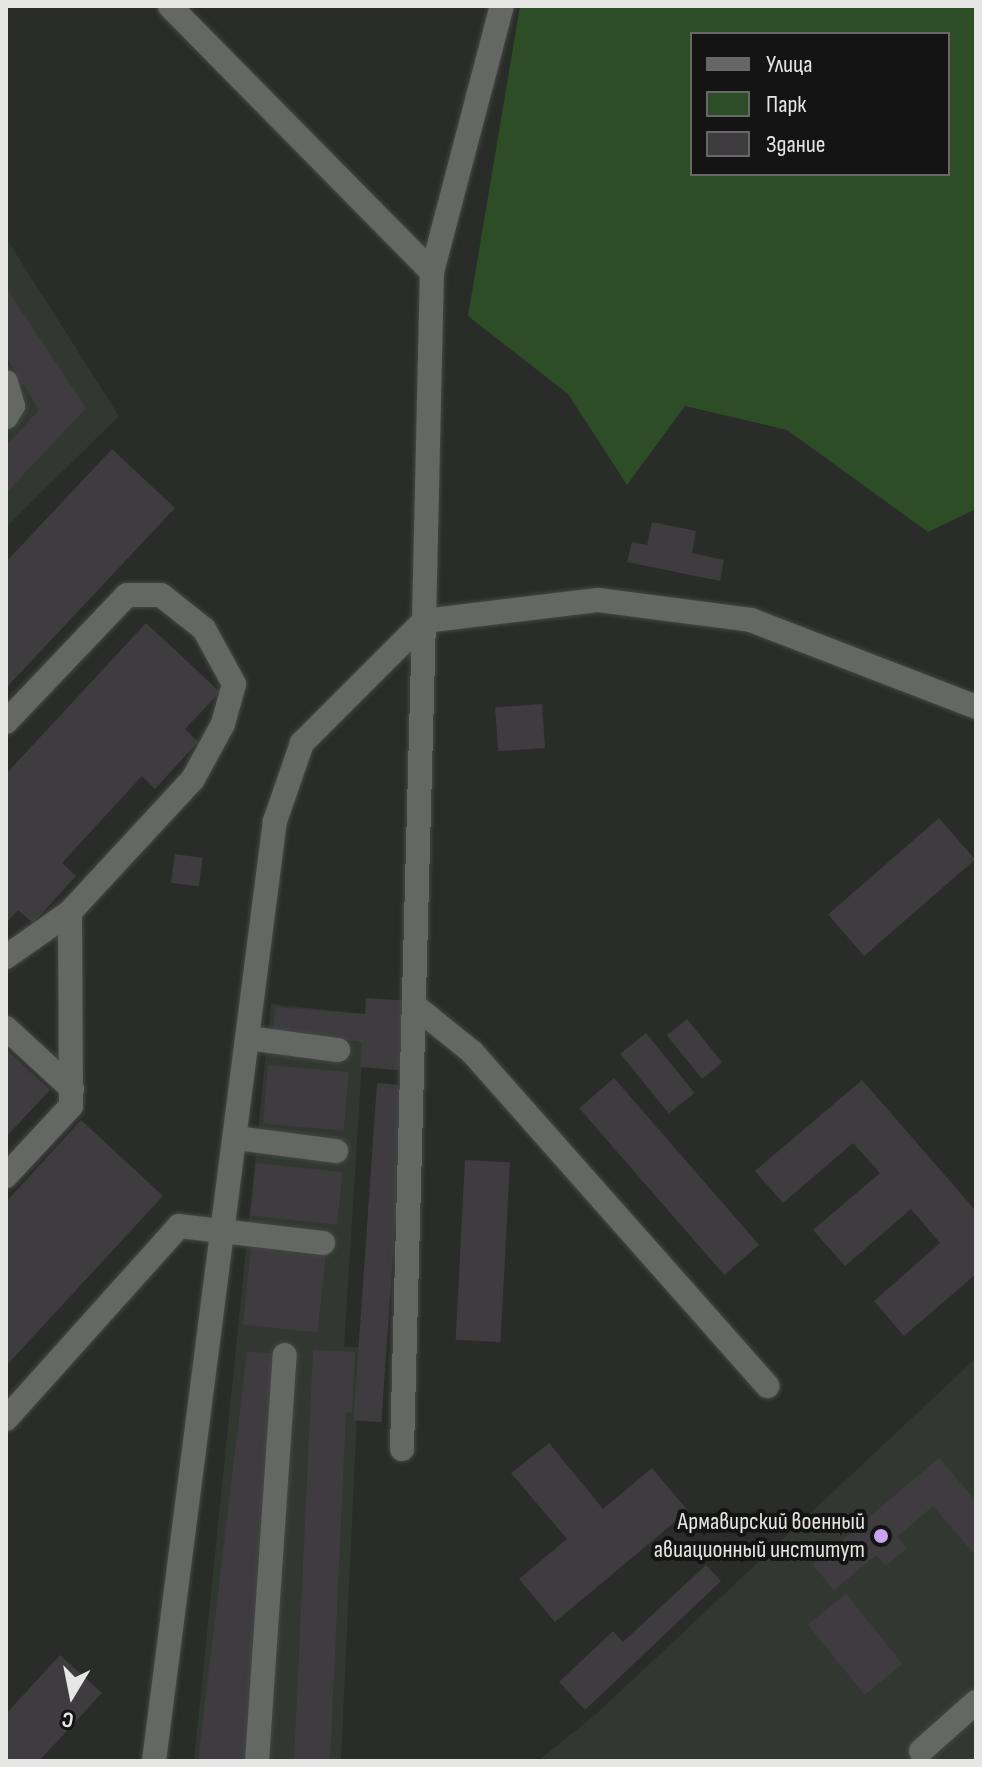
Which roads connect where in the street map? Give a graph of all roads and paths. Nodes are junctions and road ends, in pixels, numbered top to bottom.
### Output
1 (170, 6) edge
2 (502, 6) edge
3 (432, 272) junction
4 (6, 382) edge
5 (6, 417) edge
6 (424, 621) junction
7 (976, 707) edge
8 (6, 722) edge
9 (70, 912) junction
10 (6, 957) edge
11 (415, 1006) junction
12 (6, 1028) edge
13 (248, 1038) junction
14 (338, 1050) dead end
15 (72, 1089) junction
16 (236, 1138) junction
17 (336, 1151) dead end
18 (6, 1176) edge
19 (220, 1233) junction
20 (323, 1243) dead end
21 (285, 1355) dead end
22 (768, 1386) dead end
23 (6, 1419) edge
24 (402, 1449) dead end
25 (976, 1702) edge
26 (921, 1751) dead end
27 (154, 1761) edge
28 (257, 1761) edge

1 - 3 lane
2 - 3 lane
3 - 6 lane
4 - 5 lane
6 - 7 lane
6 - 11 lane
6 - 13 lane
8 - 9 lane
9 - 10 lane
9 - 15 lane
11 - 22 lane
11 - 24 lane
12 - 15 lane
13 - 14 lane
13 - 16 lane
15 - 18 lane
16 - 17 lane
16 - 19 lane
19 - 20 lane
19 - 23 lane
19 - 27 lane
21 - 28 lane
25 - 26 lane

